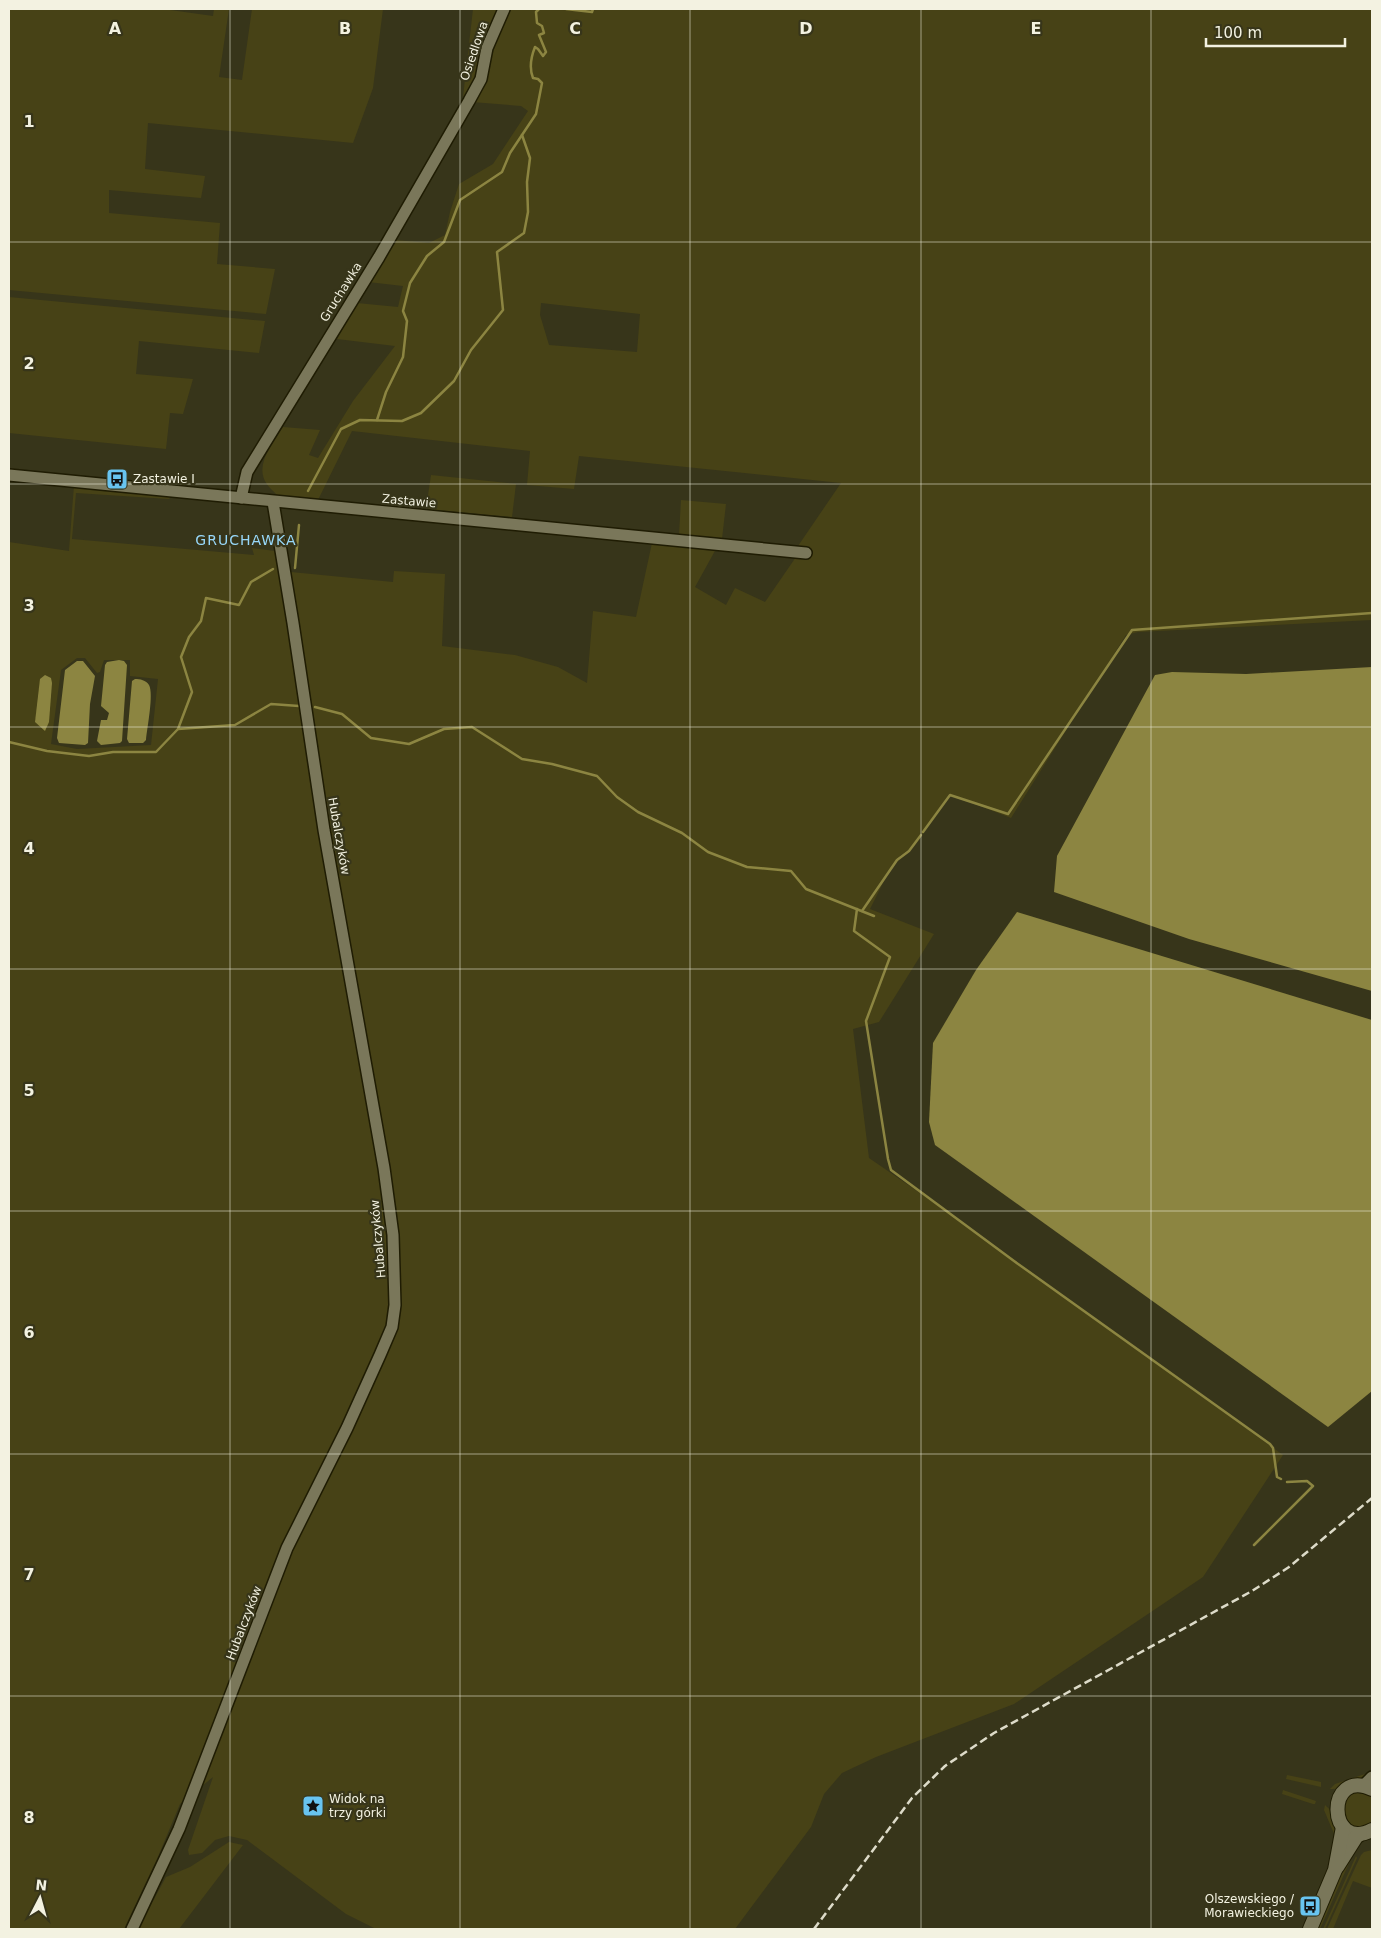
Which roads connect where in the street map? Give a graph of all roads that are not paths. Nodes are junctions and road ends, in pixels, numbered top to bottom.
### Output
1 (504, 9) edge
2 (469, 101) joint
3 (9, 475) edge
4 (241, 498) junction
5 (273, 502) junction
6 (806, 553) dead end
7 (1369, 1784) edge
8 (1343, 1827) junction
9 (1369, 1831) edge
10 (1335, 1870) junction
11 (132, 1929) edge
12 (1310, 1929) edge

1 - 2 street, Osiedlowa
2 - 4 street, Gruchawka
3 - 4 street, Zastawie
4 - 5 street, Zastawie
5 - 6 street, Zastawie
5 - 11 street, Hubalczyków
7 - 8 street
8 - 9 street
8 - 10 street
9 - 10 street
10 - 12 street

